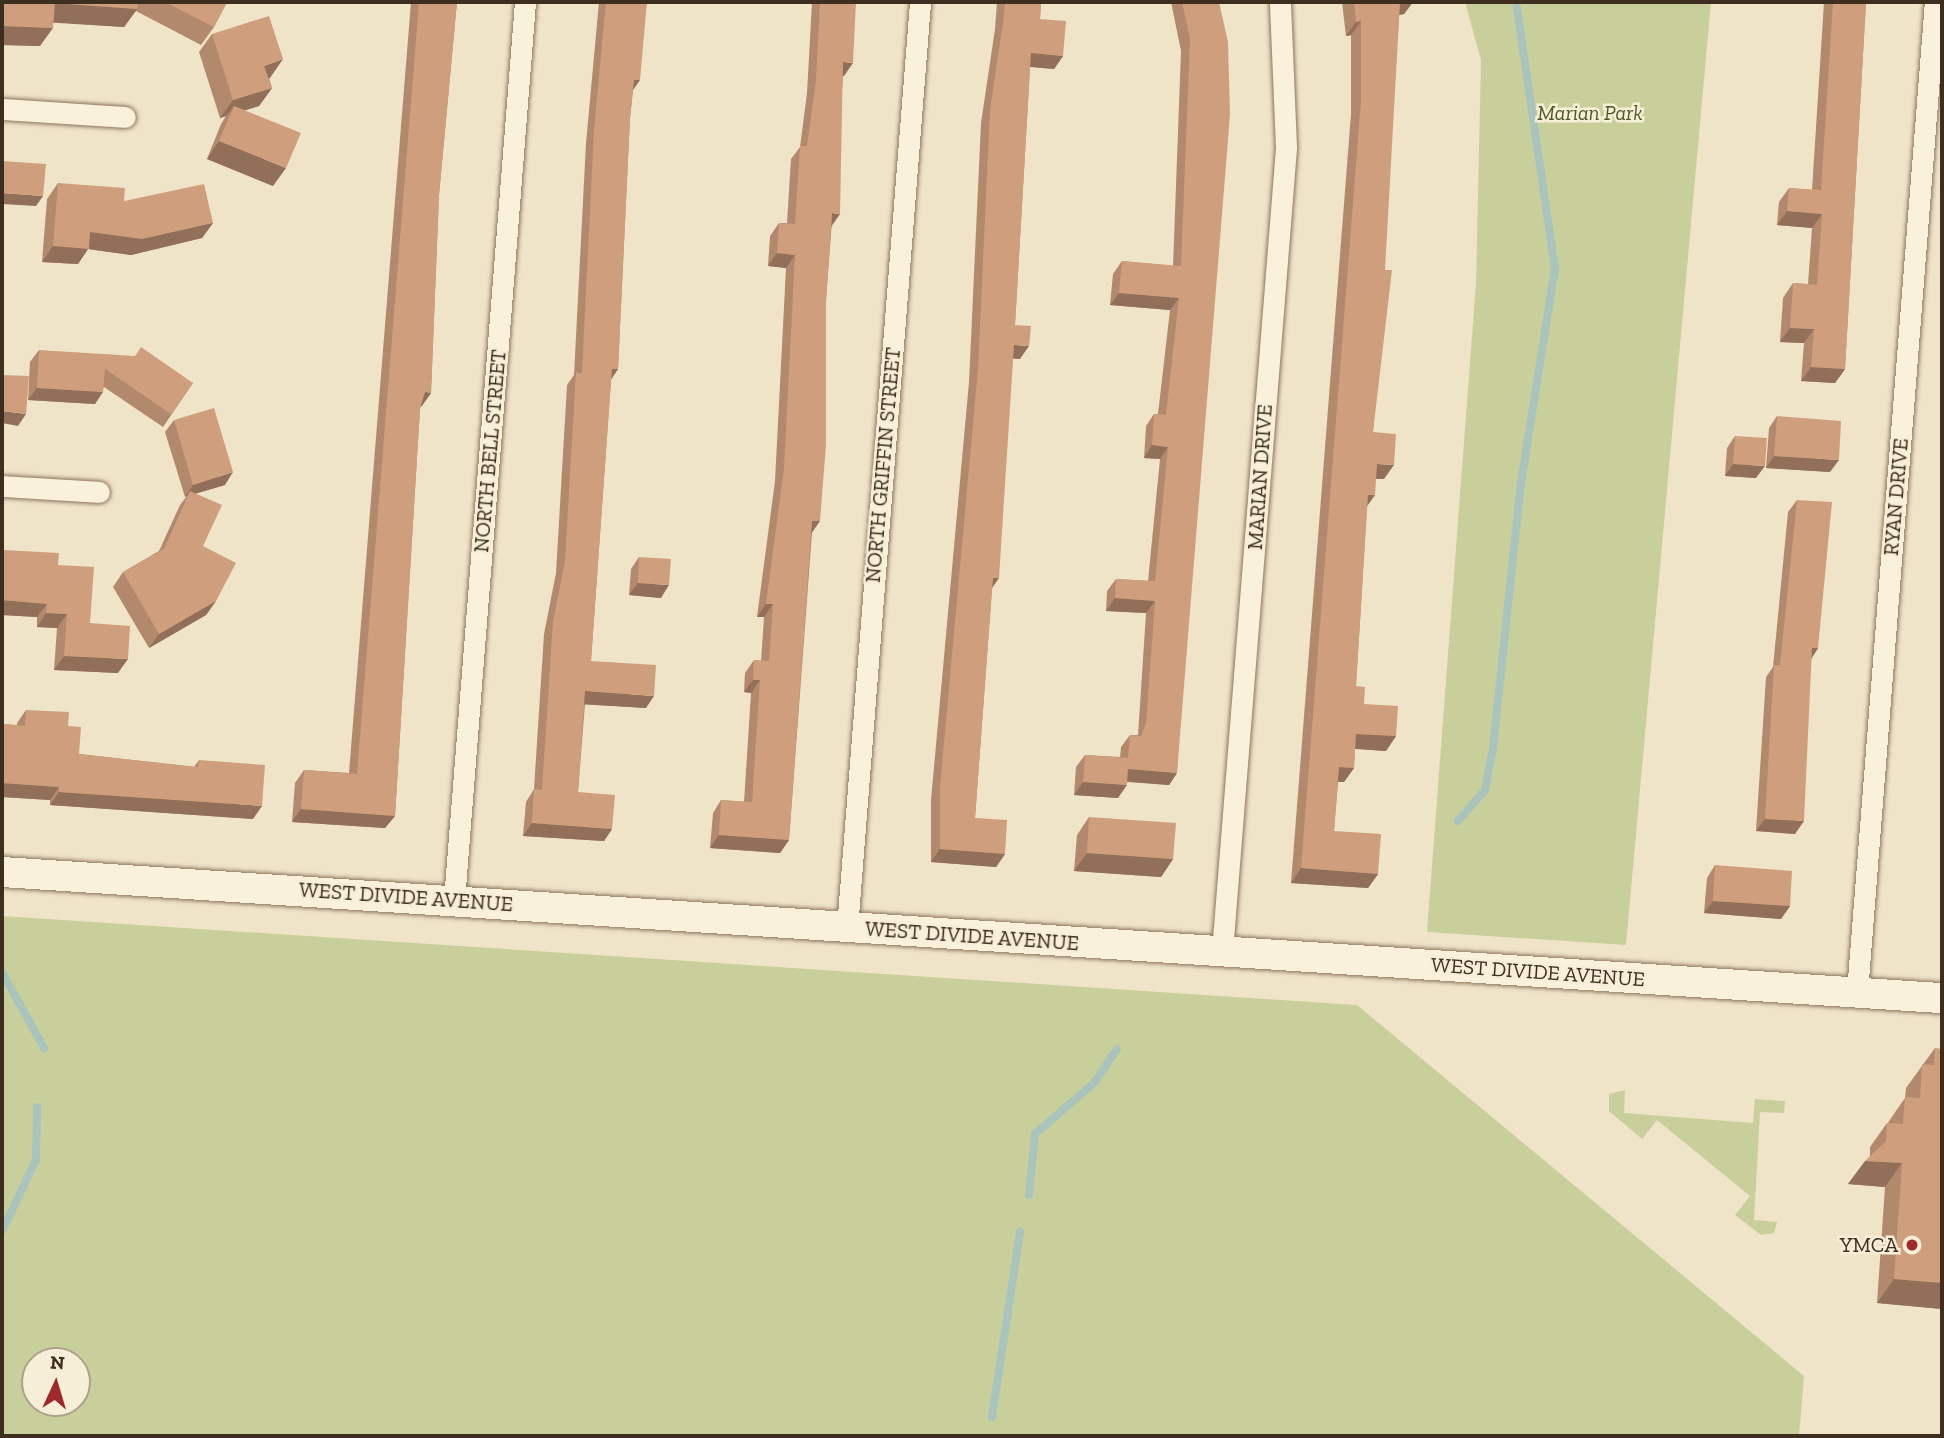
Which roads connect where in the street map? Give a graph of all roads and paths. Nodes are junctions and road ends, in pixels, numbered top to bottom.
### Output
1 (525, 2) edge
2 (920, 2) edge
3 (1280, 2) edge
4 (1935, 2) edge
5 (2, 109) edge
6 (125, 117) dead end
7 (2, 486) edge
8 (99, 492) dead end
9 (2, 872) edge
10 (454, 900) junction
11 (846, 928) junction
12 (1222, 952) junction
13 (1857, 992) junction
14 (1942, 998) edge

1 - 10 street, NORTH BELL STREET
2 - 11 street, NORTH GRIFFIN STREET
3 - 12 street, MARIAN DRIVE
4 - 13 street, RYAN DRIVE
5 - 6 street
7 - 8 street
9 - 10 street, WEST DIVIDE AVENUE
10 - 11 street, WEST DIVIDE AVENUE
11 - 12 street, WEST DIVIDE AVENUE
12 - 13 street, WEST DIVIDE AVENUE
13 - 14 street, WEST DIVIDE AVENUE

